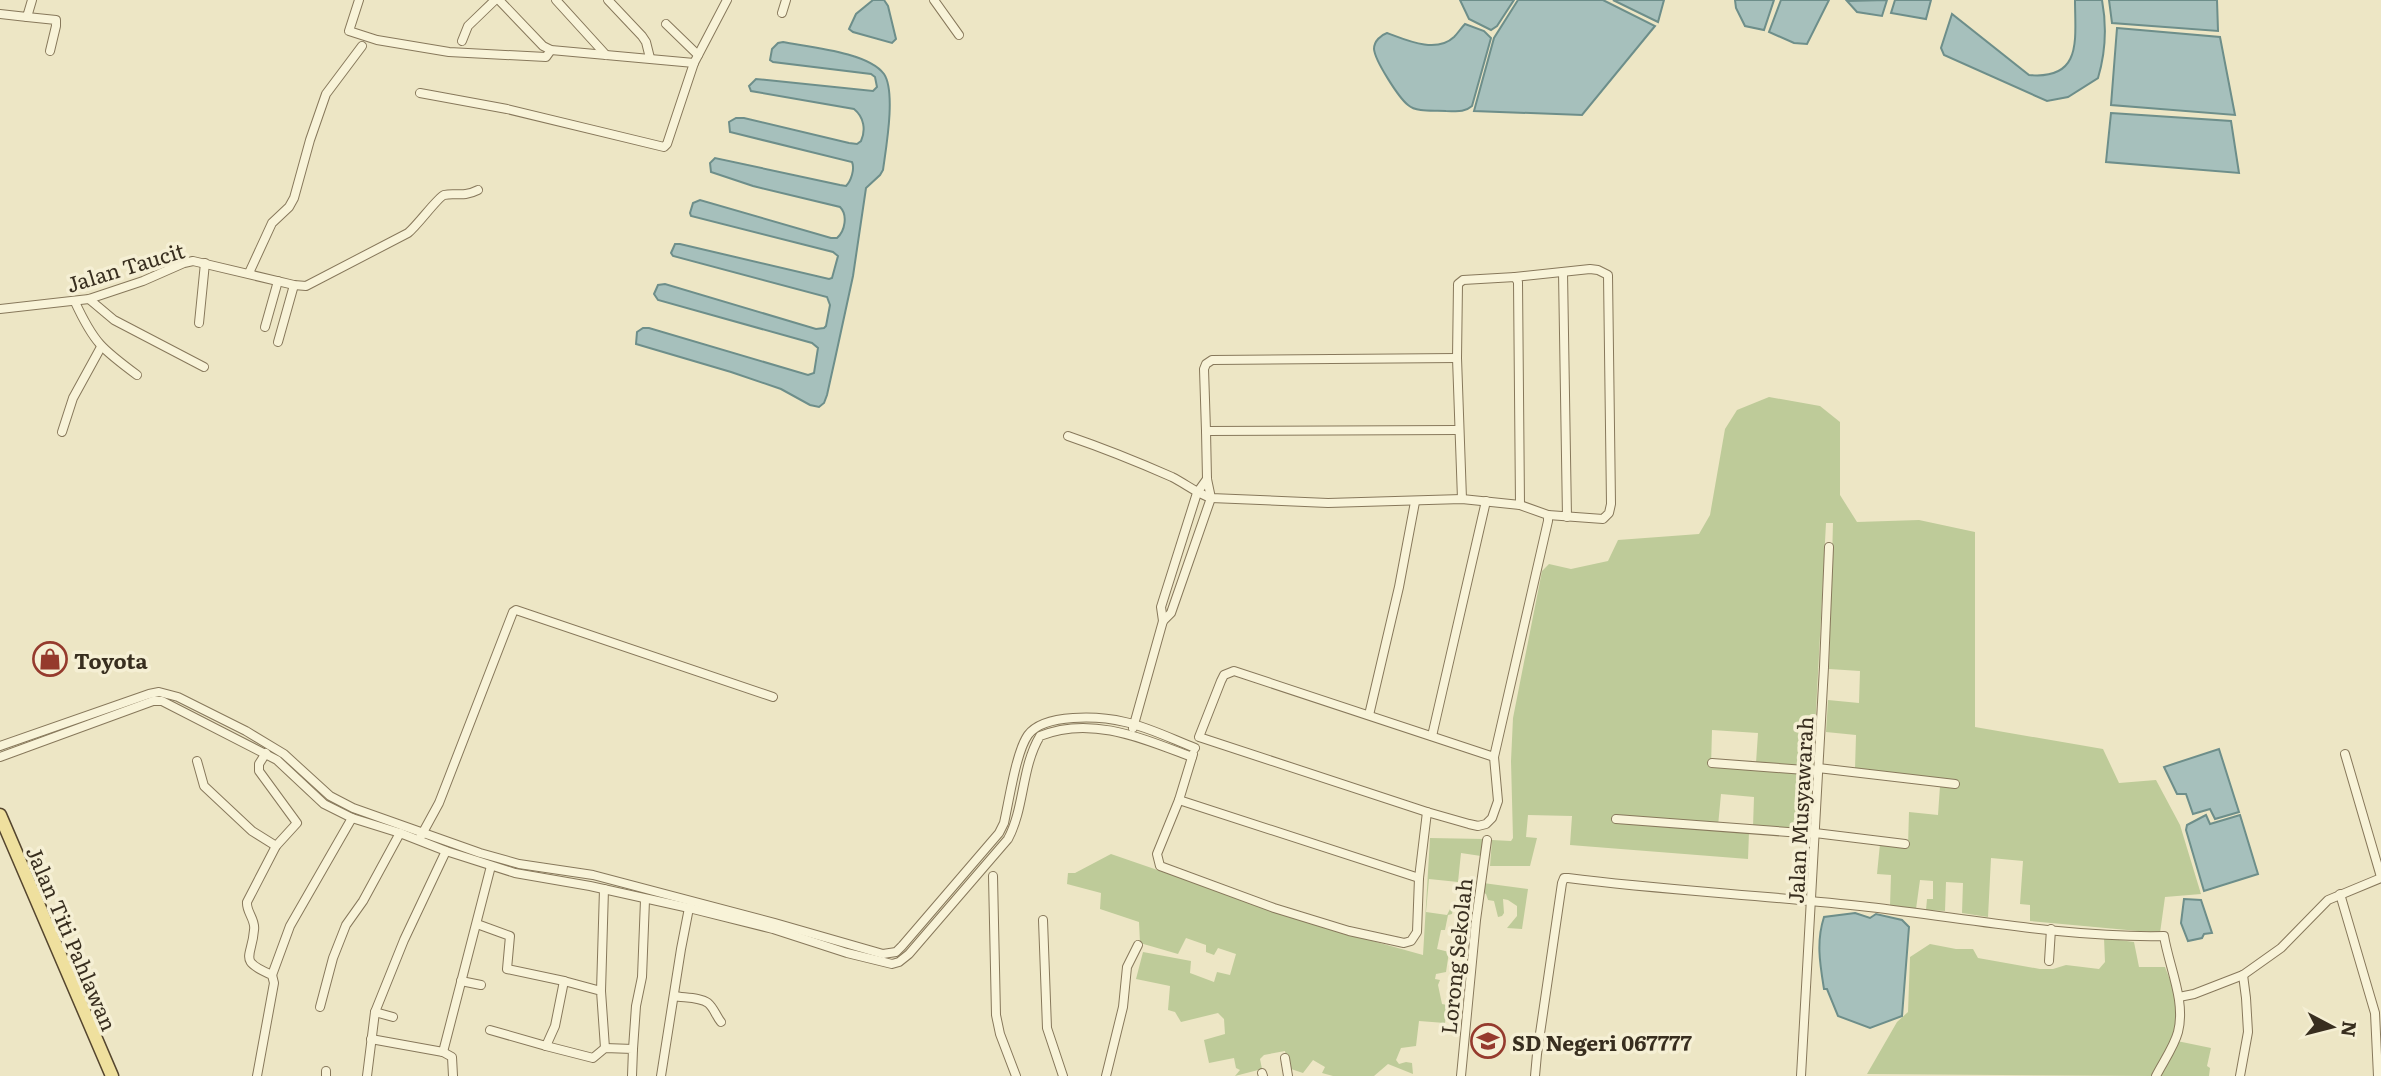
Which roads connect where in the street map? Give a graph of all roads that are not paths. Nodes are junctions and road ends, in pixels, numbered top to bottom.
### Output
1 (32, 0) edge
2 (359, 0) edge
3 (497, 0) edge
4 (556, 0) edge
5 (608, 0) edge
6 (727, 0) edge
7 (786, 0) edge
8 (933, 0) edge
9 (782, 13) dead end
10 (0, 14) edge
11 (27, 17) junction
12 (666, 24) dead end
13 (959, 35) dead end
14 (463, 41) dead end
15 (362, 46) dead end
16 (551, 50) junction
17 (50, 51) dead end
18 (606, 55) junction
19 (650, 58) junction
20 (696, 59) junction
21 (420, 93) dead end
22 (478, 190) dead end
23 (205, 263) junction
24 (1563, 272) junction
25 (249, 273) junction
26 (1515, 277) junction
27 (278, 281) junction
28 (294, 285) junction
29 (89, 299) junction
30 (75, 302) junction
31 (0, 309) edge
32 (199, 323) dead end
33 (265, 327) dead end
34 (278, 342) dead end
35 (100, 347) junction
36 (1457, 358) junction
37 (204, 367) dead end
38 (138, 375) dead end
39 (1459, 430) junction
40 (1206, 431) junction
41 (62, 432) dead end
42 (1068, 436) dead end
43 (1207, 479) junction
44 (1196, 494) junction
45 (1211, 498) junction
46 (1462, 499) junction
47 (1486, 501) junction
48 (1415, 502) junction
49 (1520, 505) junction
50 (1548, 515) junction
51 (1189, 516) junction
52 (1567, 517) junction
53 (1203, 520) junction
54 (1829, 547) dead end
55 (1163, 621) junction
56 (158, 696) junction
57 (774, 697) dead end
58 (1369, 715) junction
59 (1047, 722) junction
60 (1134, 725) junction
61 (1050, 732) junction
62 (1131, 734) junction
63 (1432, 736) junction
64 (1199, 737) junction
65 (0, 746) edge
66 (1194, 752) junction
67 (266, 753) junction
68 (2345, 754) dead end
69 (0, 757) edge
70 (280, 757) junction
71 (1494, 757) junction
72 (197, 761) dead end
73 (1712, 763) dead end
74 (1818, 769) junction
75 (1955, 784) dead end
76 (1178, 800) junction
77 (1427, 812) junction
78 (0, 815) edge
79 (352, 818) junction
80 (1616, 819) dead end
81 (424, 832) junction
82 (999, 832) junction
83 (400, 833) junction
84 (1815, 833) junction
85 (1008, 839) junction
86 (1487, 839) dead end
87 (419, 841) junction
88 (1905, 844) dead end
89 (276, 846) junction
90 (446, 851) junction
91 (491, 866) junction
92 (593, 875) junction
93 (993, 876) dead end
94 (1419, 878) junction
95 (2381, 878) edge
96 (590, 886) junction
97 (604, 889) junction
98 (2340, 894) junction
99 (645, 900) junction
100 (1811, 901) junction
101 (689, 908) junction
102 (737, 917) junction
103 (1043, 920) dead end
104 (477, 924) junction
105 (2052, 929) junction
106 (794, 932) junction
107 (1138, 945) dead end
108 (2049, 961) dead end
109 (272, 975) junction
110 (2243, 975) junction
111 (461, 981) junction
112 (564, 981) junction
113 (481, 985) dead end
114 (601, 991) junction
115 (674, 996) junction
116 (2179, 997) junction
117 (320, 1007) dead end
118 (375, 1012) junction
119 (2378, 1013) edge
120 (393, 1017) dead end
121 (721, 1022) dead end
122 (490, 1030) dead end
123 (371, 1038) junction
124 (546, 1046) junction
125 (606, 1048) junction
126 (633, 1049) junction
127 (443, 1052) junction
128 (1285, 1058) dead end
129 (455, 1075) edge
130 (112, 1076) edge
131 (257, 1076) edge
132 (367, 1076) edge
133 (632, 1076) edge
134 (661, 1076) edge
135 (1016, 1076) edge
136 (1063, 1076) edge
137 (1106, 1076) edge
138 (1288, 1076) edge
139 (1461, 1076) edge
140 (1535, 1076) edge
141 (1801, 1076) edge
142 (2156, 1076) edge
143 (2240, 1076) edge
144 (2378, 1076) edge

1 - 11 street
2 - 16 street
3 - 14 street
3 - 16 street
4 - 18 street
5 - 19 street
6 - 20 street
7 - 9 street
8 - 13 street
10 - 11 street
11 - 17 street
12 - 20 street
15 - 25 street
16 - 18 street
18 - 19 street
19 - 20 street
20 - 21 street
22 - 28 street
23 - 25 street, Jalan Taucit
23 - 29 street, Jalan Taucit
23 - 32 street
24 - 26 street
24 - 52 street
24 - 52 street
25 - 27 street, Jalan Taucit
26 - 36 street
26 - 49 street
27 - 28 street, Jalan Taucit
27 - 33 street
28 - 34 street
29 - 30 street, Jalan Taucit
29 - 37 street
30 - 31 street, Jalan Taucit
30 - 35 street
35 - 38 street
35 - 41 street
36 - 39 street
36 - 40 street
39 - 40 street
39 - 46 street
40 - 43 street
42 - 44 street
43 - 44 street
43 - 45 street
44 - 45 street
44 - 51 street
45 - 48 street
45 - 53 street
46 - 47 street
46 - 48 street
47 - 49 street
47 - 63 street
48 - 58 street
49 - 50 street
50 - 52 street
50 - 71 street
51 - 53 street
51 - 55 street
53 - 55 street
54 - 74 street, Jalan Musyawarah
55 - 60 street
56 - 65 street
56 - 67 street
56 - 69 street
56 - 70 street
57 - 81 street
58 - 63 street
58 - 64 street
59 - 60 street
59 - 61 street
59 - 82 street
60 - 62 street
60 - 66 street
61 - 62 street
61 - 85 street
62 - 66 street
63 - 71 street
64 - 66 street
64 - 77 street
66 - 76 street
67 - 70 street
67 - 89 street
68 - 95 street
70 - 79 street
70 - 81 street
71 - 77 street
72 - 89 street
73 - 74 street
74 - 75 street
74 - 84 street, Jalan Musyawarah
76 - 94 street
76 - 94 street
77 - 94 street
78 - 130 main road, Jalan Titi Pahlawan
79 - 83 street
79 - 109 street
80 - 84 street
81 - 87 street
81 - 92 street
82 - 85 street
82 - 106 street
83 - 87 street
83 - 117 street
84 - 88 street
84 - 100 street, Jalan Musyawarah
85 - 106 street
86 - 139 street, Lorong Sekolah
87 - 90 street
89 - 109 street
90 - 91 street
90 - 118 street
91 - 96 street
91 - 104 street
92 - 96 street
92 - 102 street
93 - 135 street
95 - 98 street
96 - 97 street
97 - 99 street
97 - 114 street
98 - 110 street
98 - 119 street
99 - 101 street
99 - 126 street
100 - 105 street
100 - 140 street
100 - 141 street, Jalan Musyawarah
101 - 102 street
101 - 115 street
102 - 106 street
103 - 136 street
104 - 111 street
104 - 112 street
105 - 108 street
105 - 116 street
107 - 137 street
109 - 131 street
110 - 116 street
110 - 143 street
111 - 113 street
111 - 127 street
112 - 114 street
112 - 124 street
114 - 125 street
115 - 121 street
115 - 134 street
116 - 142 street
118 - 120 street
118 - 123 street
119 - 144 street
122 - 124 street
123 - 127 street
123 - 132 street
124 - 125 street
125 - 126 street
126 - 133 street
127 - 129 street
128 - 138 street

